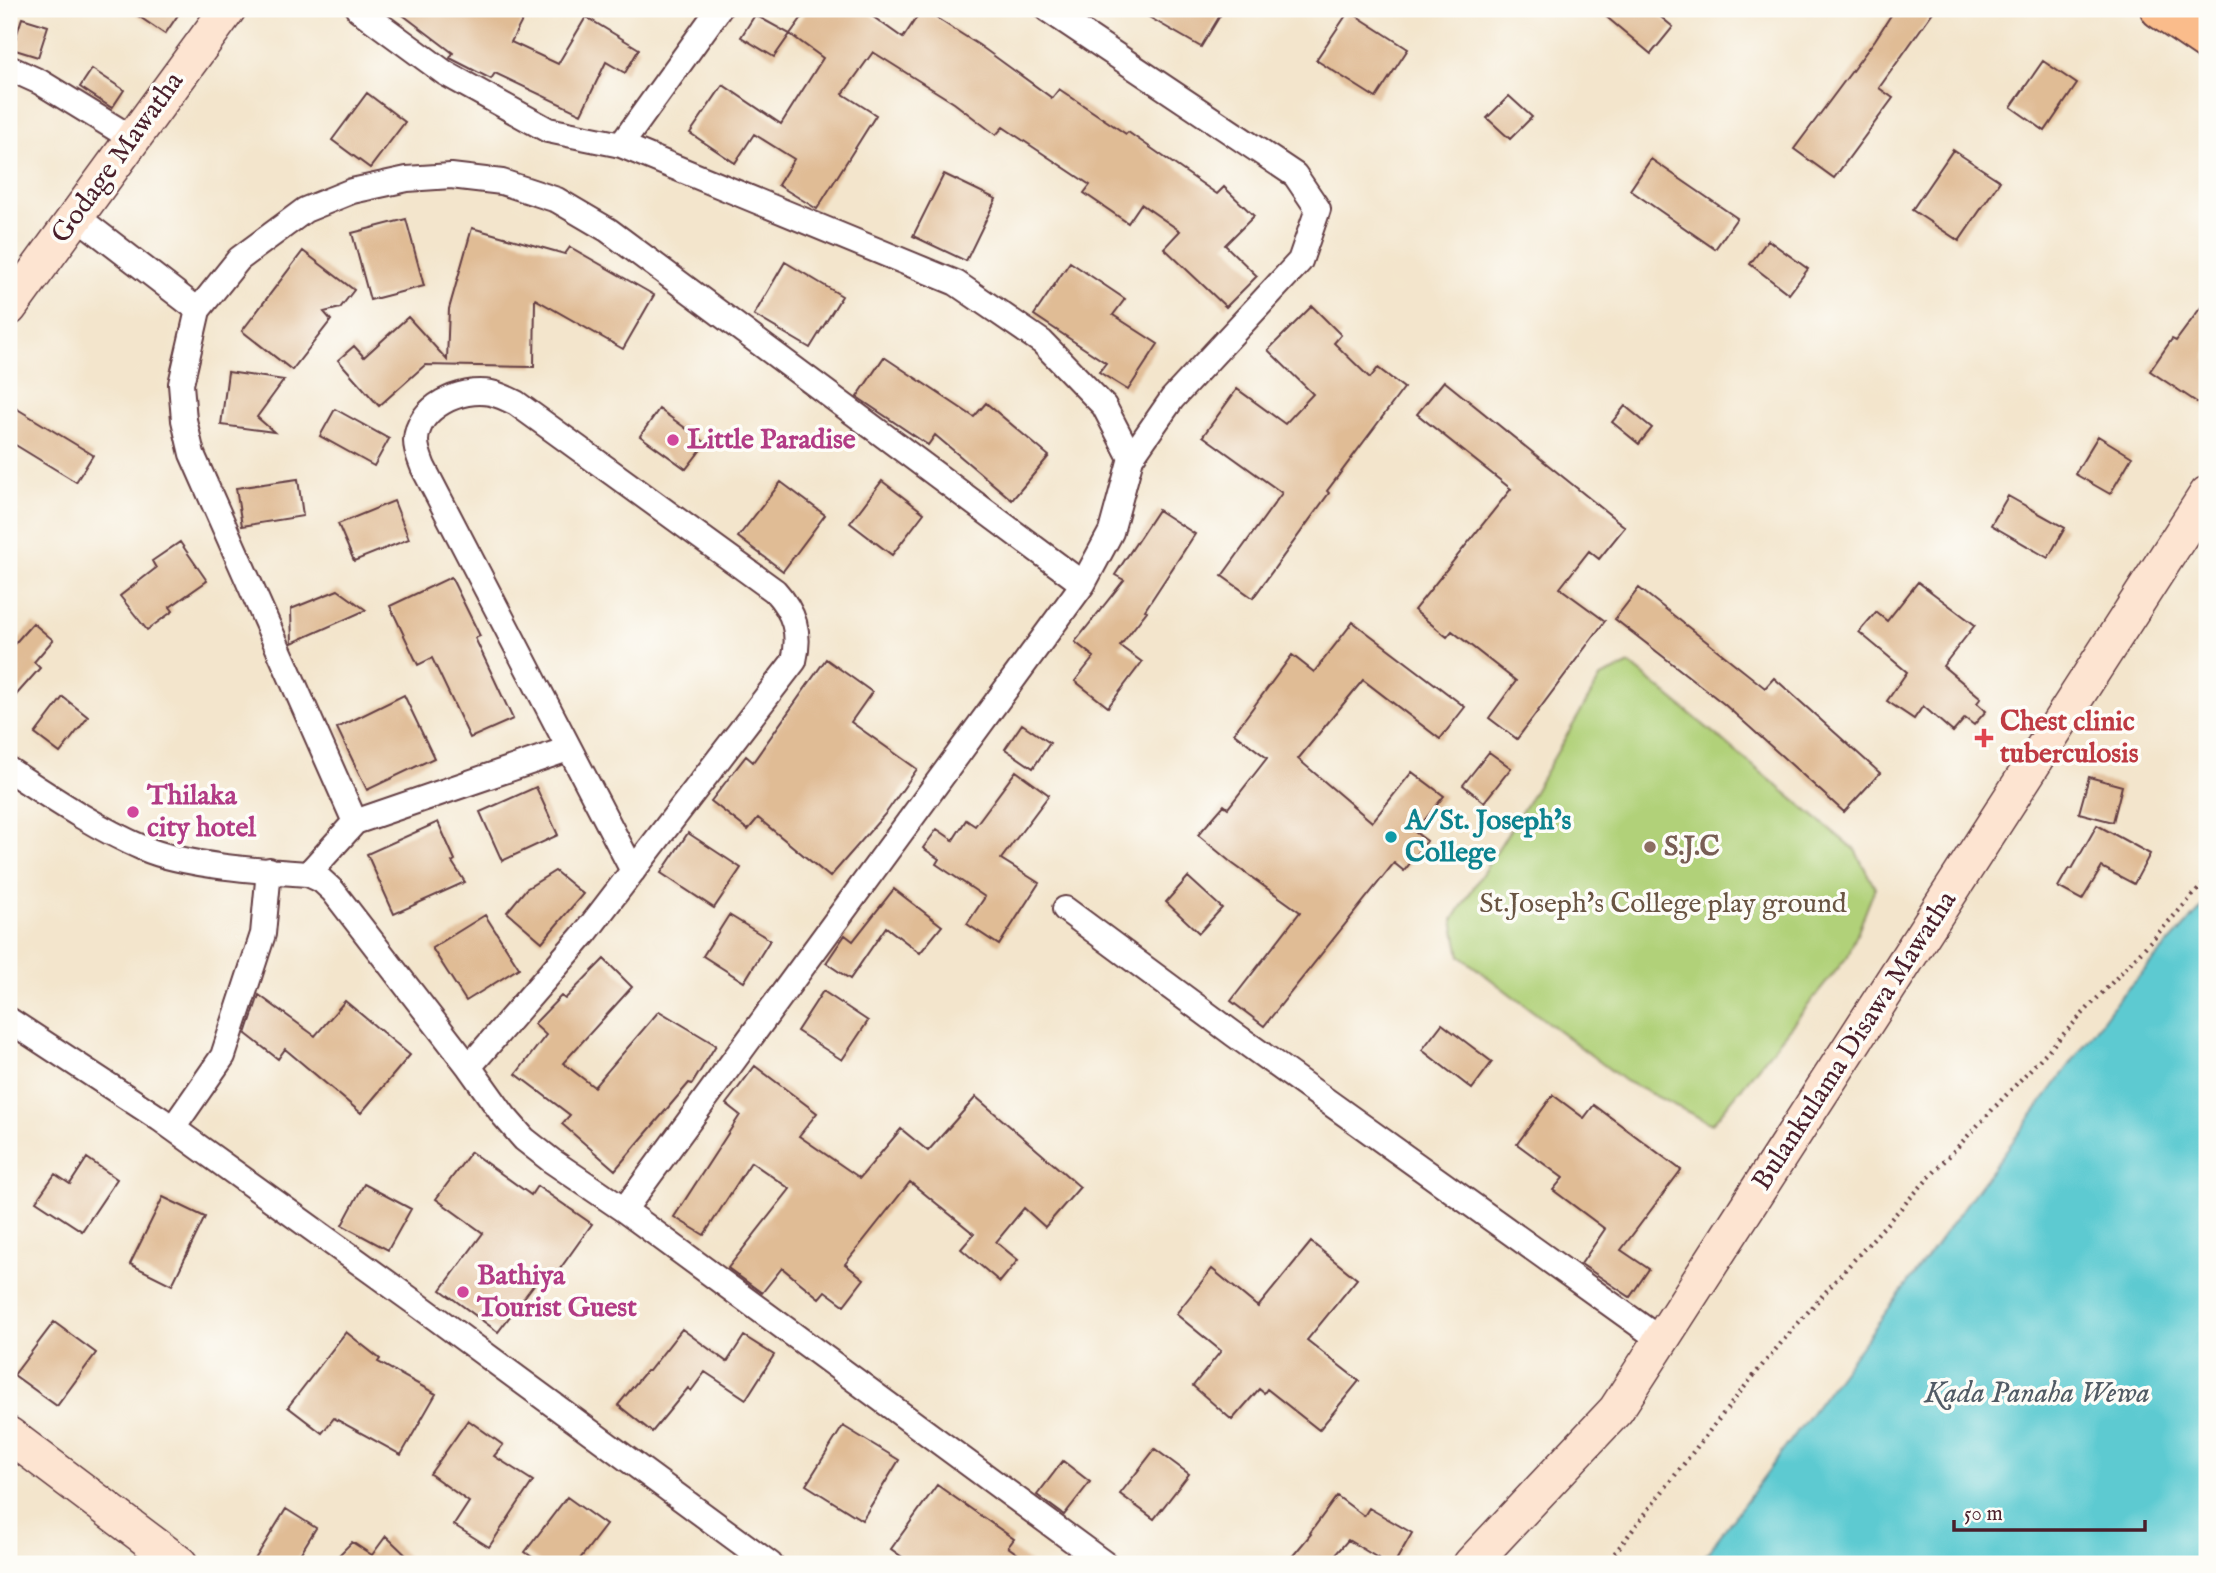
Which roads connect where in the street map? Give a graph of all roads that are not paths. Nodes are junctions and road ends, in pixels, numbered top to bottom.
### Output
1 (228, 9) edge
2 (358, 9) edge
3 (719, 9) edge
4 (1047, 9) edge
5 (2160, 9) edge
6 (2207, 41) edge
7 (9, 68) edge
8 (133, 139) junction
9 (621, 145) junction
10 (76, 216) junction
11 (9, 308) edge
12 (198, 310) junction
13 (1131, 458) junction
14 (2207, 494) edge
15 (1083, 584) junction
16 (569, 749) junction
17 (9, 770) edge
18 (355, 822) junction
19 (269, 870) junction
20 (633, 871) junction
21 (308, 874) junction
22 (1065, 909) dead end
23 (9, 1020) edge
24 (469, 1067) junction
25 (173, 1128) junction
26 (624, 1210) junction
27 (1662, 1341) junction
28 (9, 1434) edge
29 (180, 1564) edge
30 (771, 1564) edge
31 (1105, 1564) edge
32 (1471, 1564) edge

1 - 8 main road, Godage Mawatha
2 - 9 street
3 - 9 street
4 - 13 street
5 - 6 highway
7 - 8 street
8 - 10 main road, Godage Mawatha
9 - 13 street
10 - 11 main road, Godage Mawatha
10 - 12 street
12 - 15 street
12 - 18 street
13 - 15 street
14 - 27 main road, Bulankulama Disawa Mawatha
15 - 26 street
16 - 18 street
16 - 20 street
16 - 20 street
17 - 19 street
18 - 21 street
19 - 21 street
19 - 25 street
20 - 24 street
21 - 24 street
22 - 27 street
23 - 25 street
24 - 26 street
25 - 30 street
26 - 31 street
27 - 32 main road, Bulankulama Disawa Mawatha
28 - 29 main road

